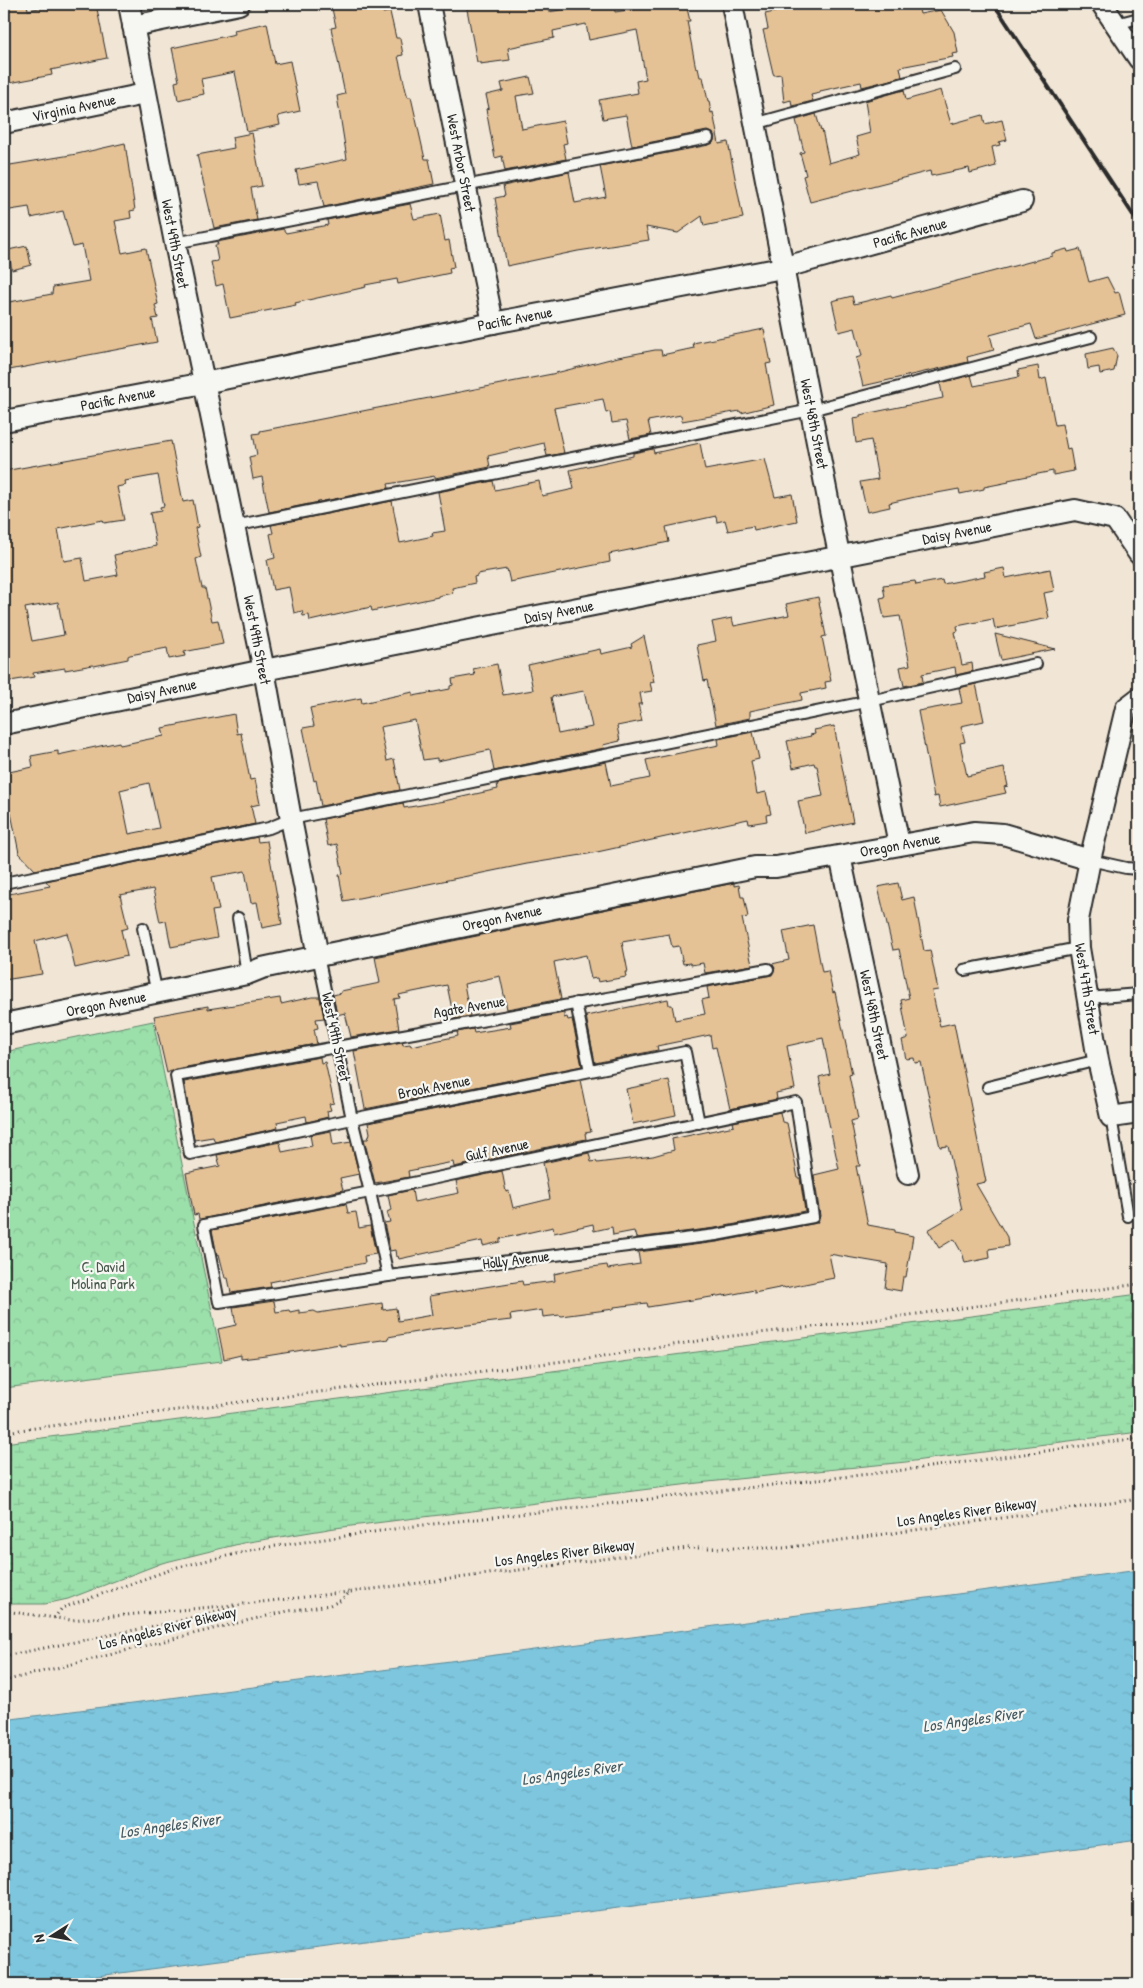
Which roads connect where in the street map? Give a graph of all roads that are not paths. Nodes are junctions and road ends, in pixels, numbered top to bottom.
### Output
1 (129, 4) edge
2 (239, 4) edge
3 (429, 4) edge
4 (732, 4) edge
5 (1102, 4) edge
6 (1139, 18) edge
7 (1116, 24) junction
8 (133, 26) junction
9 (1139, 59) edge
10 (955, 69) dead end
11 (145, 94) junction
12 (4, 123) edge
13 (754, 124) junction
14 (708, 138) dead end
15 (465, 187) junction
16 (1022, 201) dead end
17 (175, 243) junction
18 (782, 268) junction
19 (493, 323) junction
20 (1090, 337) dead end
21 (204, 383) junction
22 (811, 410) junction
23 (4, 421) edge
24 (234, 526) junction
25 (1139, 554) edge
26 (840, 556) junction
27 (1036, 664) dead end
28 (264, 670) junction
29 (1139, 698) edge
30 (870, 702) junction
31 (4, 724) edge
32 (290, 819) junction
33 (899, 844) junction
34 (840, 856) junction
35 (1090, 860) junction
36 (1139, 869) edge
37 (4, 883) edge
38 (238, 918) dead end
39 (143, 928) dead end
40 (1079, 948) junction
41 (318, 956) junction
42 (768, 969) dead end
43 (964, 970) dead end
44 (247, 974) junction
45 (157, 994) junction
46 (1139, 994) edge
47 (1088, 998) junction
48 (576, 1003) junction
49 (4, 1024) edge
50 (338, 1046) junction
51 (1098, 1060) junction
52 (590, 1071) junction
53 (988, 1087) dead end
54 (1139, 1113) edge
55 (1111, 1117) junction
56 (352, 1118) junction
57 (700, 1122) junction
58 (190, 1154) joint
59 (908, 1174) dead end
60 (370, 1192) junction
61 (1128, 1216) dead end
62 (813, 1217) joint
63 (388, 1276) junction
64 (219, 1302) joint

1 - 8 street, West 49th Street
2 - 8 street
3 - 15 street, West Arbor Street
4 - 13 street, West 48th Street
5 - 7 street
6 - 7 lane
7 - 9 street
8 - 11 street, West 49th Street
10 - 13 lane
11 - 12 street, Virginia Avenue
11 - 17 street, West 49th Street
13 - 18 street, West 48th Street
14 - 15 lane
15 - 17 lane
15 - 19 street, West Arbor Street
16 - 18 street, Pacific Avenue
17 - 21 street, West 49th Street
18 - 19 street, Pacific Avenue
18 - 22 street, West 48th Street
19 - 21 street, Pacific Avenue
20 - 22 lane
21 - 23 street, Pacific Avenue
21 - 24 street, West 49th Street
22 - 24 lane
22 - 26 street, West 48th Street
24 - 28 street, West 49th Street
25 - 26 street, Daisy Avenue
26 - 28 street, Daisy Avenue
26 - 30 street, West 48th Street
27 - 30 lane
28 - 31 street, Daisy Avenue
28 - 32 street, West 49th Street
29 - 35 street, West 47th Street
30 - 32 lane
30 - 33 street, West 48th Street
32 - 37 lane
32 - 41 street, West 49th Street
33 - 34 street, Oregon Avenue
33 - 35 street, Oregon Avenue
34 - 41 street, Oregon Avenue
34 - 59 street, West 48th Street
35 - 36 lane
35 - 40 street, West 47th Street
38 - 44 lane
39 - 45 lane
40 - 43 lane
40 - 47 street, West 47th Street
41 - 44 street, Oregon Avenue
41 - 50 lane, West 49th Street
42 - 48 lane, Agate Avenue
44 - 45 street, Oregon Avenue
45 - 49 street, Oregon Avenue
46 - 47 lane
47 - 51 street, West 47th Street
48 - 50 lane, Agate Avenue
48 - 52 lane
50 - 56 lane, West 49th Street
50 - 58 lane, Agate Avenue
51 - 53 lane
51 - 55 street, West 47th Street
52 - 56 lane, Brook Avenue
52 - 57 lane, Brook Avenue
54 - 55 street
55 - 61 lane
56 - 58 lane, Brook Avenue
56 - 60 lane, West 49th Street
57 - 60 lane, Gulf Avenue
57 - 62 lane, Gulf Avenue
60 - 63 lane, West 49th Street
60 - 64 lane, Gulf Avenue
62 - 63 lane, Holly Avenue
63 - 64 lane, Holly Avenue

